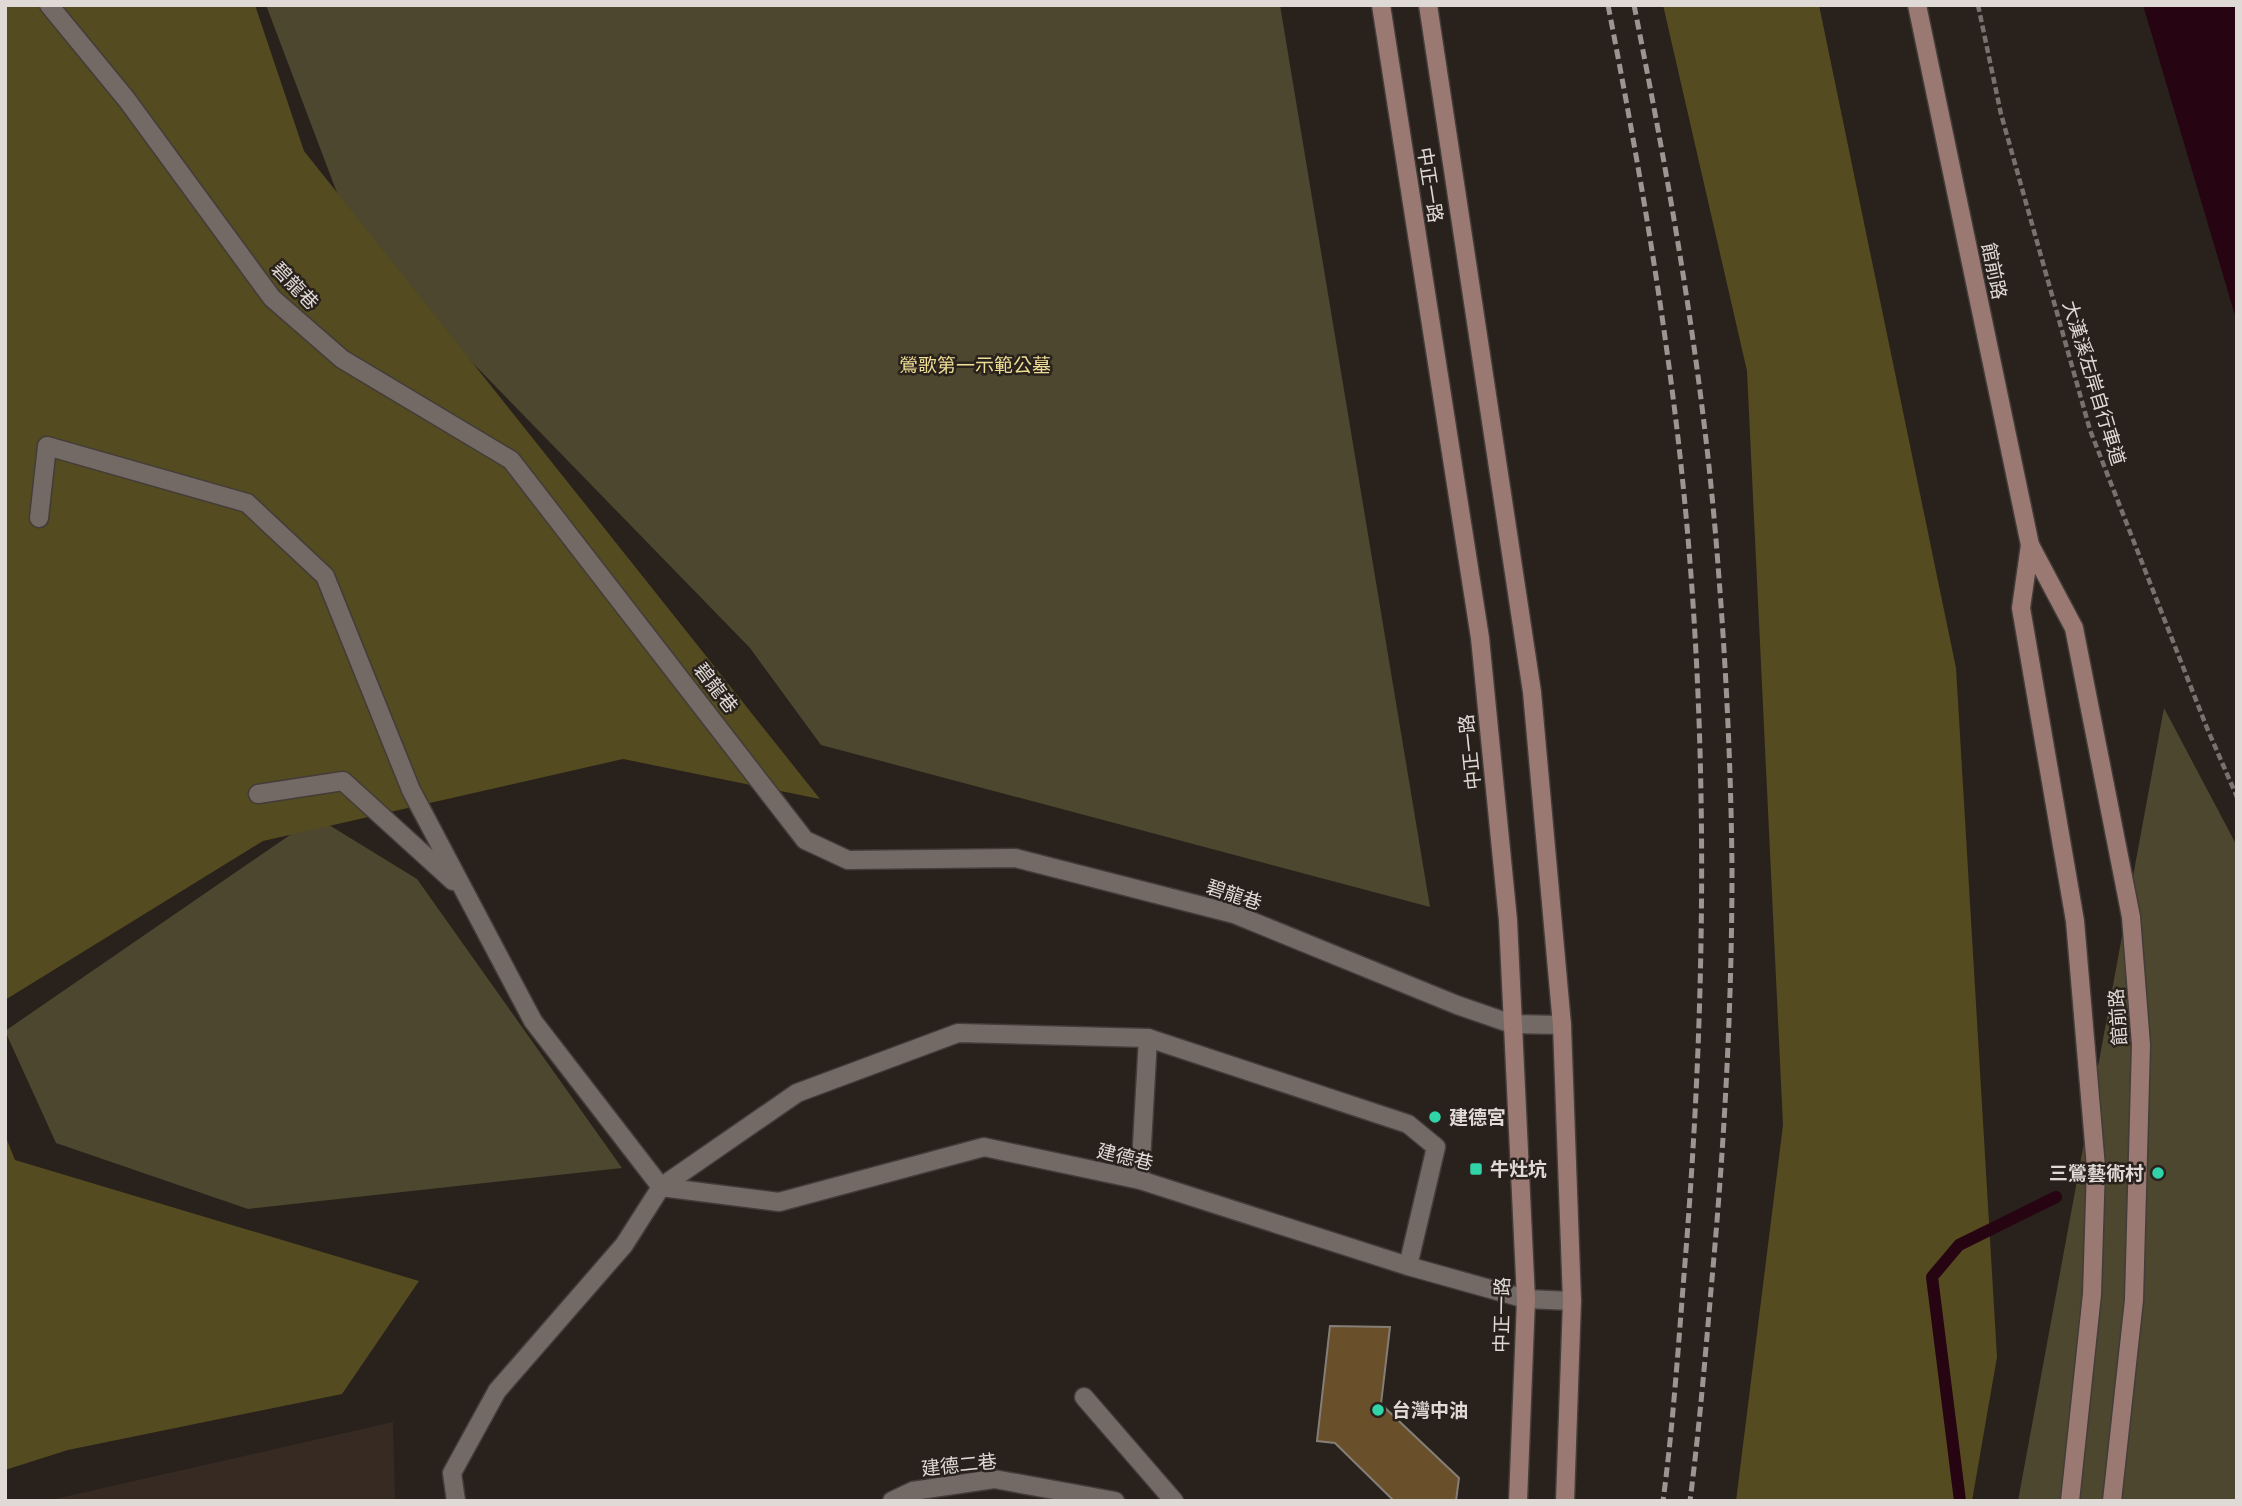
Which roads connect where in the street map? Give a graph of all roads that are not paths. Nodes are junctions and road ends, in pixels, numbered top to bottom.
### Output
1 (50, 5) edge
2 (1381, 5) edge
3 (1428, 5) edge
4 (1917, 5) edge
5 (39, 518) dead end
6 (2030, 545) junction
7 (258, 794) dead end
8 (463, 890) junction
9 (1512, 1024) junction
10 (1562, 1025) junction
11 (1148, 1038) junction
12 (1140, 1180) junction
13 (661, 1187) junction
14 (1408, 1266) junction
15 (1526, 1299) junction
16 (1572, 1301) junction
17 (1084, 1397) dead end
18 (456, 1501) edge
19 (892, 1501) edge
20 (1115, 1501) edge
21 (1174, 1501) edge
22 (1518, 1501) edge
23 (1565, 1501) edge
24 (2070, 1501) edge
25 (2112, 1501) edge

1 - 9 street, 碧龍巷
2 - 9 main road, 中正一路
3 - 10 main road, 中正一路
4 - 6 main road, 館前路
5 - 8 street
6 - 24 main road, 館前路
6 - 25 main road, 館前路
7 - 8 street
8 - 13 street
9 - 10 street, 碧龍巷
9 - 15 main road, 中正一路
10 - 16 main road, 中正一路
11 - 12 street
11 - 13 street
11 - 14 street
12 - 13 street, 建德巷
12 - 14 street, 建德巷
13 - 18 street
14 - 15 street, 建德巷
15 - 16 street, 建德巷
15 - 22 main road, 中正一路
16 - 23 main road, 中正一路
17 - 21 street
19 - 20 street, 建德二巷

